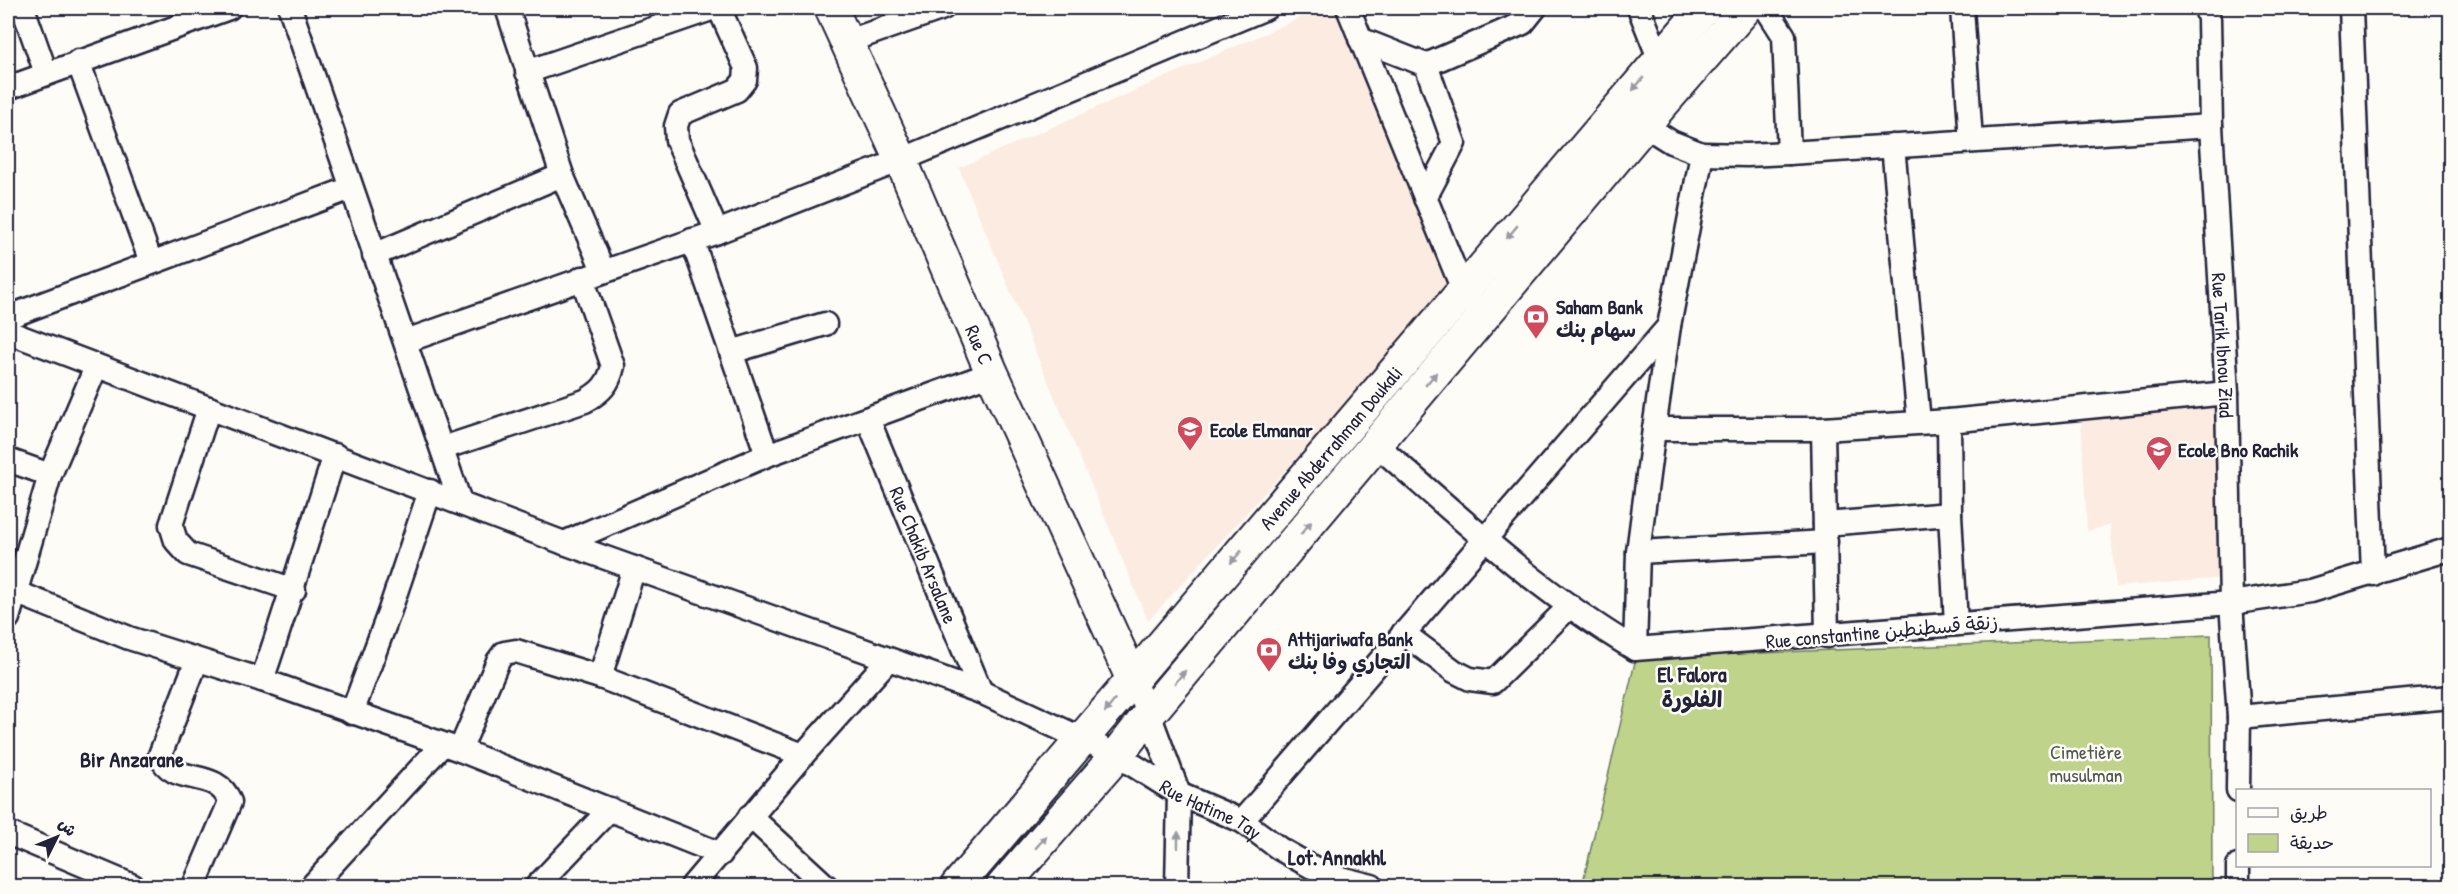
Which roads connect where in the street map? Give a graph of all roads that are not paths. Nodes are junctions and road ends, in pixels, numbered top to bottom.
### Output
1 (23, 8) edge
2 (228, 8) edge
3 (290, 8) edge
4 (507, 8) edge
5 (714, 8) edge
6 (719, 8) edge
7 (831, 8) edge
8 (943, 8) edge
9 (1266, 8) edge
10 (1348, 8) edge
11 (1535, 8) edge
12 (1639, 8) edge
13 (1704, 8) edge
14 (1746, 8) edge
15 (1766, 8) edge
16 (1962, 8) edge
17 (2206, 8) edge
18 (2351, 8) edge
19 (1360, 39) junction
20 (846, 42) junction
21 (1659, 58) junction
22 (78, 61) junction
23 (1426, 65) junction
24 (527, 72) junction
25 (46, 73) junction
26 (8, 88) edge
27 (1644, 125) junction
28 (2211, 126) junction
29 (1971, 141) junction
30 (1893, 146) junction
31 (1789, 153) junction
32 (1702, 154) junction
33 (901, 160) junction
34 (562, 175) junction
35 (351, 188) junction
36 (1425, 198) junction
37 (717, 232) junction
38 (692, 240) junction
39 (375, 255) junction
40 (151, 262) junction
41 (592, 274) junction
42 (1463, 290) junction
43 (8, 317) edge
44 (1481, 319) junction
45 (825, 324) dead end
46 (1669, 326) junction
47 (8, 332) edge
48 (406, 341) junction
49 (730, 352) junction
50 (96, 367) junction
51 (993, 373) junction
52 (2228, 393) junction
53 (209, 408) junction
54 (868, 419) junction
55 (1949, 421) junction
56 (1919, 422) junction
57 (1654, 429) junction
58 (1823, 429) junction
59 (1377, 445) junction
60 (442, 448) junction
61 (335, 455) junction
62 (767, 455) junction
63 (8, 460) edge
64 (50, 475) junction
65 (430, 491) junction
66 (460, 502) junction
67 (1950, 514) junction
68 (1825, 533) junction
69 (1484, 539) junction
70 (564, 543) junction
71 (2451, 549) edge
72 (1638, 552) junction
73 (634, 568) junction
74 (2373, 573) junction
75 (294, 590) junction
76 (11, 591) edge
77 (2231, 603) junction
78 (1570, 606) junction
79 (8, 618) edge
80 (1956, 624) junction
81 (1403, 633) junction
82 (1827, 636) junction
83 (1635, 649) junction
84 (197, 660) junction
85 (888, 660) junction
86 (600, 678) junction
87 (1132, 678) junction
88 (262, 680) junction
89 (981, 692) junction
90 (2451, 697) edge
91 (352, 712) junction
92 (1149, 714) junction
93 (2239, 717) junction
94 (1084, 738) junction
95 (451, 747) junction
96 (1117, 754) junction
97 (803, 755) junction
98 (2238, 789) edge
99 (1179, 794) junction
100 (610, 809) junction
101 (750, 816) junction
102 (1242, 821) junction
103 (8, 833) edge
104 (722, 854) junction
105 (2238, 867) edge
106 (321, 883) edge
107 (129, 886) edge
108 (194, 886) edge
109 (537, 886) edge
110 (692, 886) edge
111 (826, 886) edge
112 (957, 886) edge
113 (1003, 886) edge
114 (1177, 886) edge
115 (1372, 886) edge
116 (2238, 886) edge

1 - 25 street
2 - 22 street
3 - 35 street
4 - 24 street
5 - 24 street
6 - 37 street
7 - 20 main road, Rue C
8 - 20 street
9 - 33 street
10 - 19 street
11 - 23 street
12 - 21 street
13 - 21 main road, Avenue Abderrahman Doukali
14 - 27 main road, Avenue Abderrahman Doukali
15 - 31 street
16 - 29 street
17 - 28 street, Rue Tarik Ibnou Ziad
18 - 74 street
19 - 23 street
19 - 36 street
20 - 33 main road, Rue C
21 -> 42 main road, Avenue Abderrahman Doukali
22 - 25 street
22 - 40 street
23 - 36 street
24 - 34 street
25 - 26 street
27 - 32 street
27 - 44 main road, Avenue Abderrahman Doukali
28 - 29 street
28 - 52 street, Rue Tarik Ibnou Ziad
29 - 30 street
30 - 31 street
30 - 56 street
31 - 32 street
32 - 46 street
33 - 37 street
33 - 51 main road, Rue C
34 - 39 street
34 - 41 street
35 - 39 street
35 - 40 street
36 - 42 street
37 - 38 street
38 - 41 street
38 - 49 street
39 - 48 street
40 - 43 street
41 - 48 street
41 - 60 street
42 - 44 street
42 -> 87 main road, Avenue Abderrahman Doukali
59 -> 44 main road, Avenue Abderrahman Doukali
45 - 49 street
46 - 57 street
46 - 69 street
47 - 50 street, Rue Hatime Tay
48 - 60 street
49 - 62 street
50 - 53 street, Rue Hatime Tay
50 - 64 street
51 - 54 street
51 - 87 main road, Rue C
52 - 55 street
52 - 77 street, Rue Tarik Ibnou Ziad
53 - 61 street, Rue Hatime Tay
53 - 75 street
54 - 62 street
54 - 89 street, Rue Chakib Arsalane
55 - 56 street
55 - 67 street
56 - 58 street
57 - 58 street
57 - 72 street
58 - 68 street
59 - 69 street
92 -> 59 main road, Avenue Abderrahman Doukali
60 - 66 street
61 - 65 street, Rue Hatime Tay
61 - 75 street
62 - 70 street
63 - 64 street
64 - 76 street
65 - 66 street, Rue Hatime Tay
65 - 91 street
66 - 70 street, Rue Hatime Tay
67 - 68 street
67 - 80 street
68 - 72 street
68 - 82 street
69 - 78 street
69 - 81 street
70 - 73 street, Rue Hatime Tay
71 - 74 street, Rue constantine زنقة قسطنطين
72 - 83 street
73 - 85 street, Rue Hatime Tay
73 - 86 street
74 - 77 street, Rue constantine زنقة قسطنطين
75 - 88 street
76 - 79 street
76 - 84 street
77 - 80 street, Rue constantine زنقة قسطنطين
77 - 93 street, Rue Tarik Ibnou Ziad
78 - 81 street
78 - 83 street
80 - 82 street, Rue constantine زنقة قسطنطين
81 - 102 street
82 - 83 street, Rue constantine زنقة قسطنطين
84 - 88 street
84 - 108 street
85 - 89 street, Rue Hatime Tay
85 - 97 street
86 - 95 street
86 - 97 street
87 - 92 street
87 -> 94 main road, Avenue Abderrahman Doukali
88 - 91 street
89 - 94 street, Rue Hatime Tay
90 - 93 street
91 - 95 street
92 - 96 main road, Avenue Abderrahman Doukali
92 - 99 street
93 - 98 street, Rue Tarik Ibnou Ziad
94 - 96 street, Rue Hatime Tay
94 - 112 main road, Avenue Abderrahman Doukali
95 - 100 street
95 - 106 street
96 - 99 street, Rue Hatime Tay
113 -> 96 main road, Avenue Abderrahman Doukali
97 - 101 street
99 - 102 street, Rue Hatime Tay
114 -> 99 street
100 - 104 street
100 - 109 street
101 - 104 street
101 - 111 street
102 - 115 street, Rue Hatime Tay
103 - 107 street
104 - 110 street
105 - 116 street

